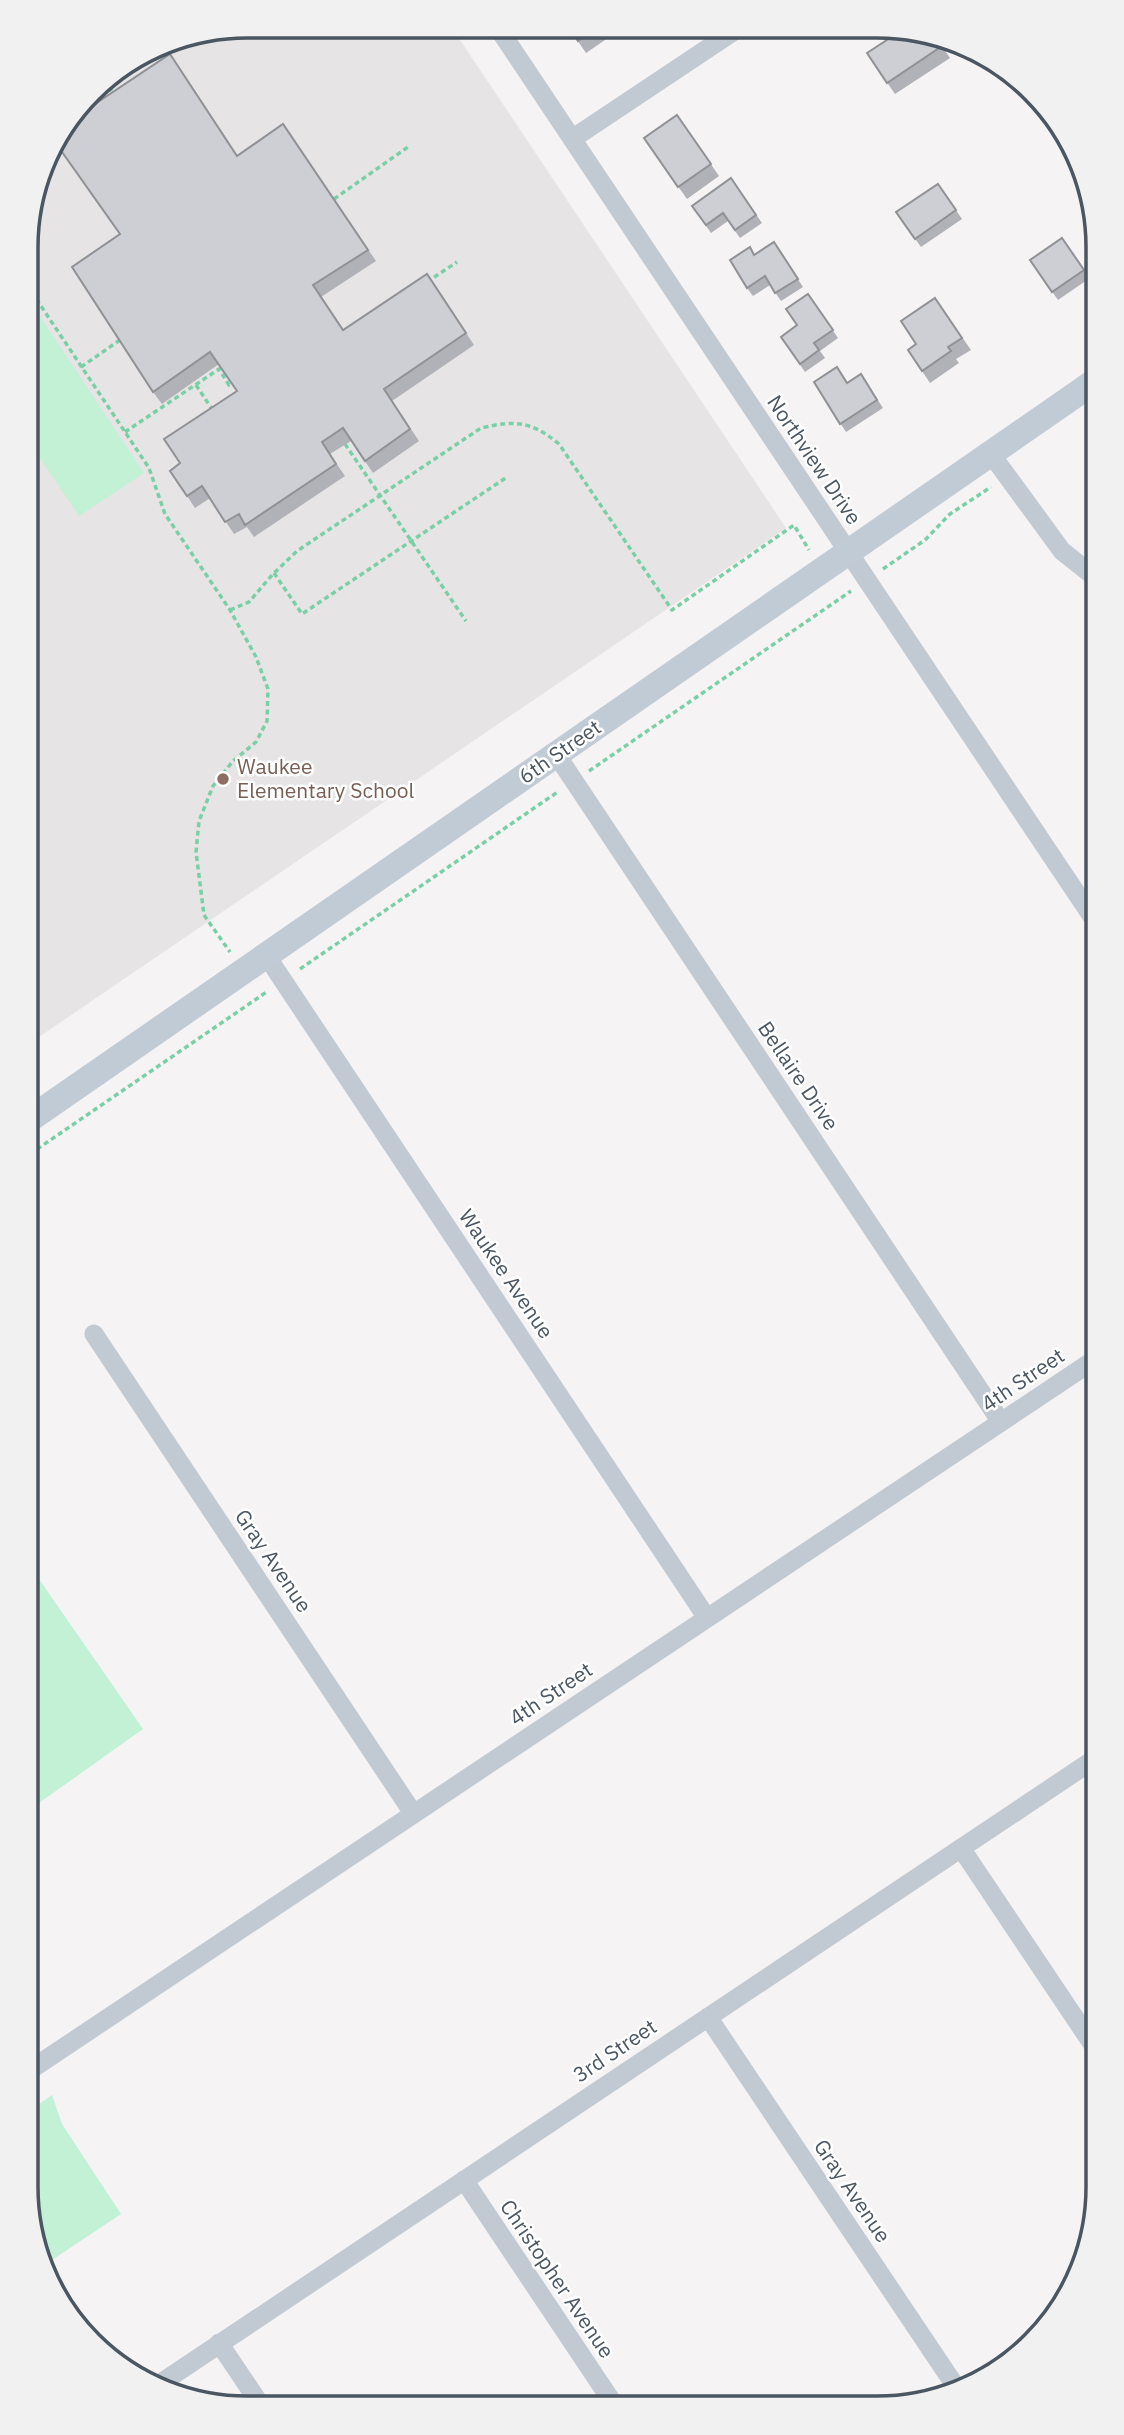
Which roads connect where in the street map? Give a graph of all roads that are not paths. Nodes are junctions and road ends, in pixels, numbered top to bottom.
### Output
1 (505, 38) edge
2 (724, 38) edge
3 (572, 139) junction
4 (1086, 388) edge
5 (991, 454) junction
6 (848, 552) junction
7 (1086, 570) edge
8 (556, 754) junction
9 (1086, 907) edge
10 (266, 955) junction
11 (39, 1113) edge
12 (94, 1334) dead end
13 (1085, 1366) edge
14 (1001, 1422) junction
15 (707, 1618) junction
16 (1085, 1765) edge
17 (413, 1813) junction
18 (961, 1848) junction
19 (708, 2017) junction
20 (1085, 2033) edge
21 (38, 2065) edge
22 (464, 2180) junction
23 (219, 2343) junction
24 (166, 2379) edge
25 (953, 2382) edge
26 (255, 2396) edge
27 (608, 2396) edge

1 - 3 street, Northview Drive
2 - 3 street
3 - 6 street, Northview Drive
4 - 5 main road, 6th Street
5 - 6 main road, 6th Street
5 - 7 street
6 - 8 main road, 6th Street
6 - 9 street, Northview Drive
8 - 10 main road, 6th Street
8 - 14 street, Bellaire Drive
10 - 11 main road, 6th Street
10 - 15 street, Waukee Avenue
12 - 17 street, Gray Avenue
13 - 14 street, 4th Street
14 - 15 street, 4th Street
15 - 17 street, 4th Street
16 - 18 street, 3rd Street
17 - 21 street, 4th Street
18 - 19 street, 3rd Street
18 - 20 street
19 - 22 street, 3rd Street
19 - 25 street, Gray Avenue
22 - 23 street, 3rd Street
22 - 27 street, Christopher Avenue
23 - 24 street, 3rd Street
23 - 26 street

